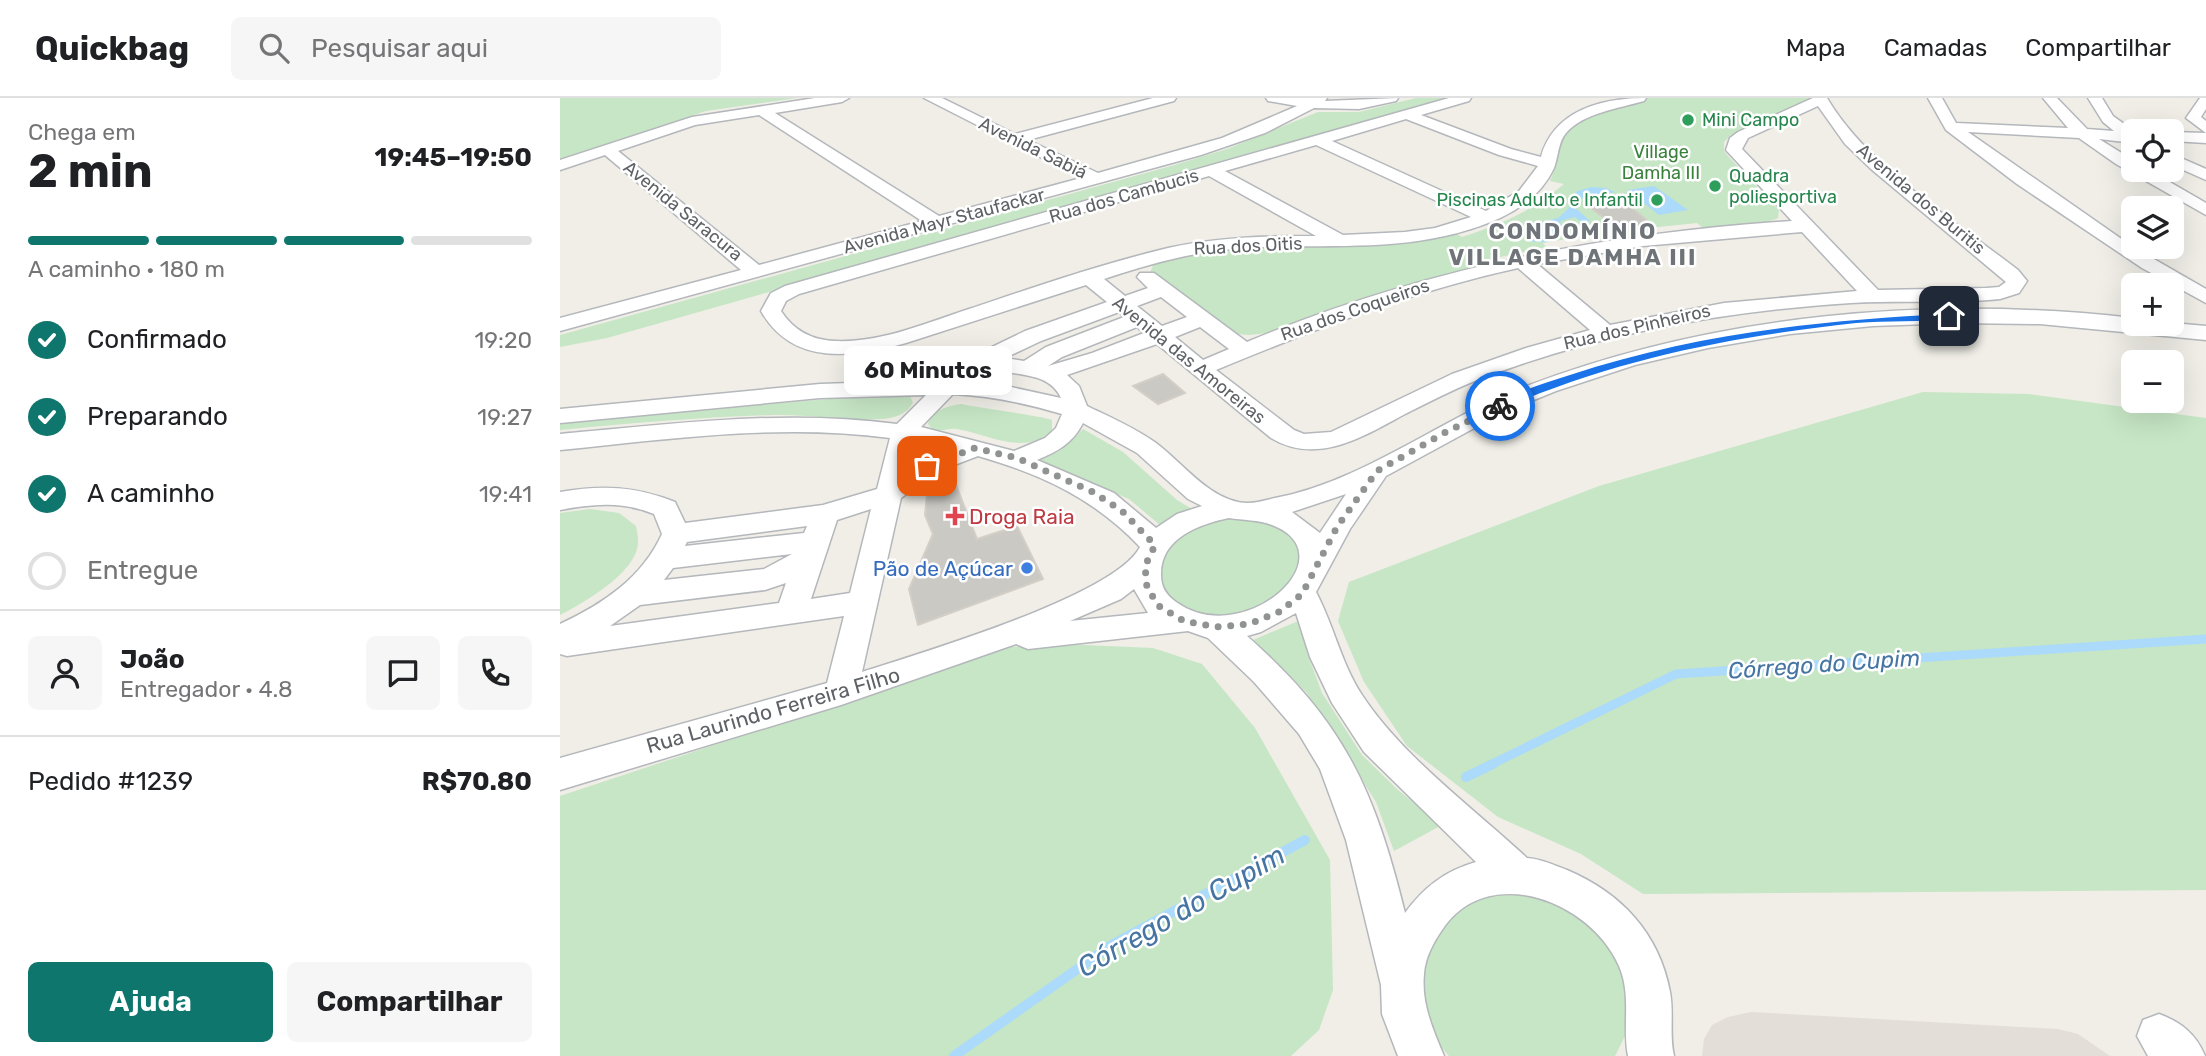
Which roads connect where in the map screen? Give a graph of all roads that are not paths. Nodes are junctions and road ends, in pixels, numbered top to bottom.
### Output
1 (842, 98) edge
2 (931, 98) edge
3 (1169, 98) edge
4 (1273, 98) edge
5 (1391, 98) edge
6 (1464, 98) edge
7 (1639, 98) edge
8 (1935, 98) edge
9 (2050, 98) edge
10 (2095, 98) edge
11 (1820, 99) edge
12 (2206, 99) edge
13 (1316, 101) edge
14 (758, 108) junction
15 (1794, 114) junction
16 (1408, 115) junction
17 (1832, 119) junction
18 (1951, 127) junction
19 (2121, 129) edge
20 (2206, 130) edge
21 (2085, 134) junction
22 (2121, 136) edge
23 (2184, 137) edge
24 (1016, 138) junction
25 (2206, 138) edge
26 (1318, 141) junction
27 (609, 150) junction
28 (2121, 159) edge
29 (1548, 164) junction
30 (560, 165) edge
31 (2184, 165) edge
32 (1212, 171) junction
33 (2206, 175) edge
34 (1096, 179) junction
35 (2158, 182) edge
36 (2206, 210) edge
37 (1486, 217) junction
38 (937, 223) junction
39 (1805, 226) junction
40 (1341, 242) junction
41 (1522, 261) junction
42 (1131, 264) junction
43 (756, 272) junction
44 (1089, 277) junction
45 (1161, 290) junction
46 (2003, 293) joint
47 (1871, 294) junction
48 (2206, 296) edge
49 (1119, 304) junction
50 (1138, 319) junction
51 (1201, 319) junction
52 (560, 325) edge
53 (1604, 331) junction
54 (2206, 333) edge
55 (1165, 340) junction
56 (814, 345) joint
57 (1245, 351) junction
58 (972, 366) junction
59 (1200, 369) junction
60 (1039, 371) junction
61 (947, 387) junction
62 (1075, 407) junction
63 (560, 416) edge
64 (904, 431) junction
65 (1291, 440) joint
66 (560, 442) edge
67 (975, 448) junction
68 (1017, 458) junction
69 (1377, 471) junction
70 (889, 494) junction
71 (560, 501) edge
72 (1229, 509) junction
73 (1258, 509) junction
74 (824, 514) junction
75 (672, 546) junction
76 (811, 550) junction
77 (1150, 555) junction
78 (1308, 583) junction
79 (634, 595) junction
80 (862, 602) junction
81 (791, 613) junction
82 (1200, 624) junction
83 (560, 638) edge
84 (986, 644) junction
85 (560, 645) edge
86 (841, 692) junction
87 (560, 774) edge
88 (1515, 873) junction
89 (1401, 985) junction
90 (1410, 1049) edge
91 (1647, 1052) edge

1 - 14 street
2 - 24 street, Avenida Sabiá
3 - 24 street
4 - 13 street
5 - 13 street
6 - 16 street, Rua dos Cambucis
7 - 29 street, Rua dos Oitis
8 - 18 street
9 - 21 street
10 - 19 street
11 - 15 street
11 - 17 street, Avenida dos Buritis
12 - 20 street
13 - 34 street, Avenida Mayr Staufackar
14 - 27 street
14 - 38 street
15 - 17 street
15 - 39 street
16 - 26 street, Rua dos Cambucis
16 - 29 street
17 - 46 street, Avenida dos Buritis
18 - 21 street
18 - 48 street
21 - 22 street
21 - 28 street
23 - 25 street
24 - 34 street, Avenida Sabiá
26 - 32 street, Rua dos Cambucis
26 - 37 street
27 - 30 street
27 - 43 street, Avenida Saracura
29 - 37 street, Rua dos Oitis
31 - 33 street
32 - 40 street
32 - 56 street, Rua dos Cambucis
34 - 38 street, Avenida Mayr Staufackar
35 - 36 street
37 - 40 street, Rua dos Oitis
38 - 43 street, Avenida Mayr Staufackar
39 - 41 street, Rua dos Coqueiros
39 - 47 street
40 - 42 street, Rua dos Oitis
41 - 53 street
41 - 57 street, Rua dos Coqueiros
42 - 44 street, Rua dos Oitis
42 - 45 street
43 - 52 street, Avenida Mayr Staufackar
44 - 49 street, Avenida das Amoreiras
44 - 56 street, Rua dos Oitis
45 - 49 street
45 - 51 street
46 - 47 street, Rua dos Pinheiros
47 - 53 street, Rua dos Pinheiros
49 - 50 street, Avenida das Amoreiras
49 - 58 street
50 - 55 street, Avenida das Amoreiras
50 - 60 street
51 - 55 street
51 - 57 street
53 - 65 street, Rua dos Pinheiros
54 - 69 street
55 - 59 street, Avenida das Amoreiras
55 - 60 street
55 - 62 street
57 - 59 street, Rua dos Coqueiros
58 - 60 street
58 - 61 street
59 - 65 street, Avenida das Amoreiras
60 - 62 street
61 - 62 street
61 - 63 street
61 - 64 street
62 - 68 street
62 - 72 street
64 - 66 street
64 - 67 street
64 - 70 street
67 - 68 street
67 - 70 street
68 - 77 street
69 - 73 street
69 - 78 street
70 - 74 street
70 - 80 street
71 - 75 street
72 - 73 street
72 - 77 street
73 - 78 street
74 - 75 street
74 - 76 street
75 - 76 street
75 - 79 street
76 - 79 street
76 - 81 street
77 - 82 street
77 - 84 street, Rua Laurindo Ferreira Filho
78 - 82 street
78 - 88 street
79 - 83 street
80 - 81 street
80 - 86 street
81 - 85 street
82 - 84 street, Rua Laurindo Ferreira Filho
82 - 89 street
84 - 86 street, Rua Laurindo Ferreira Filho
86 - 87 street, Rua Laurindo Ferreira Filho
88 - 89 street
88 - 91 street
89 - 90 street

